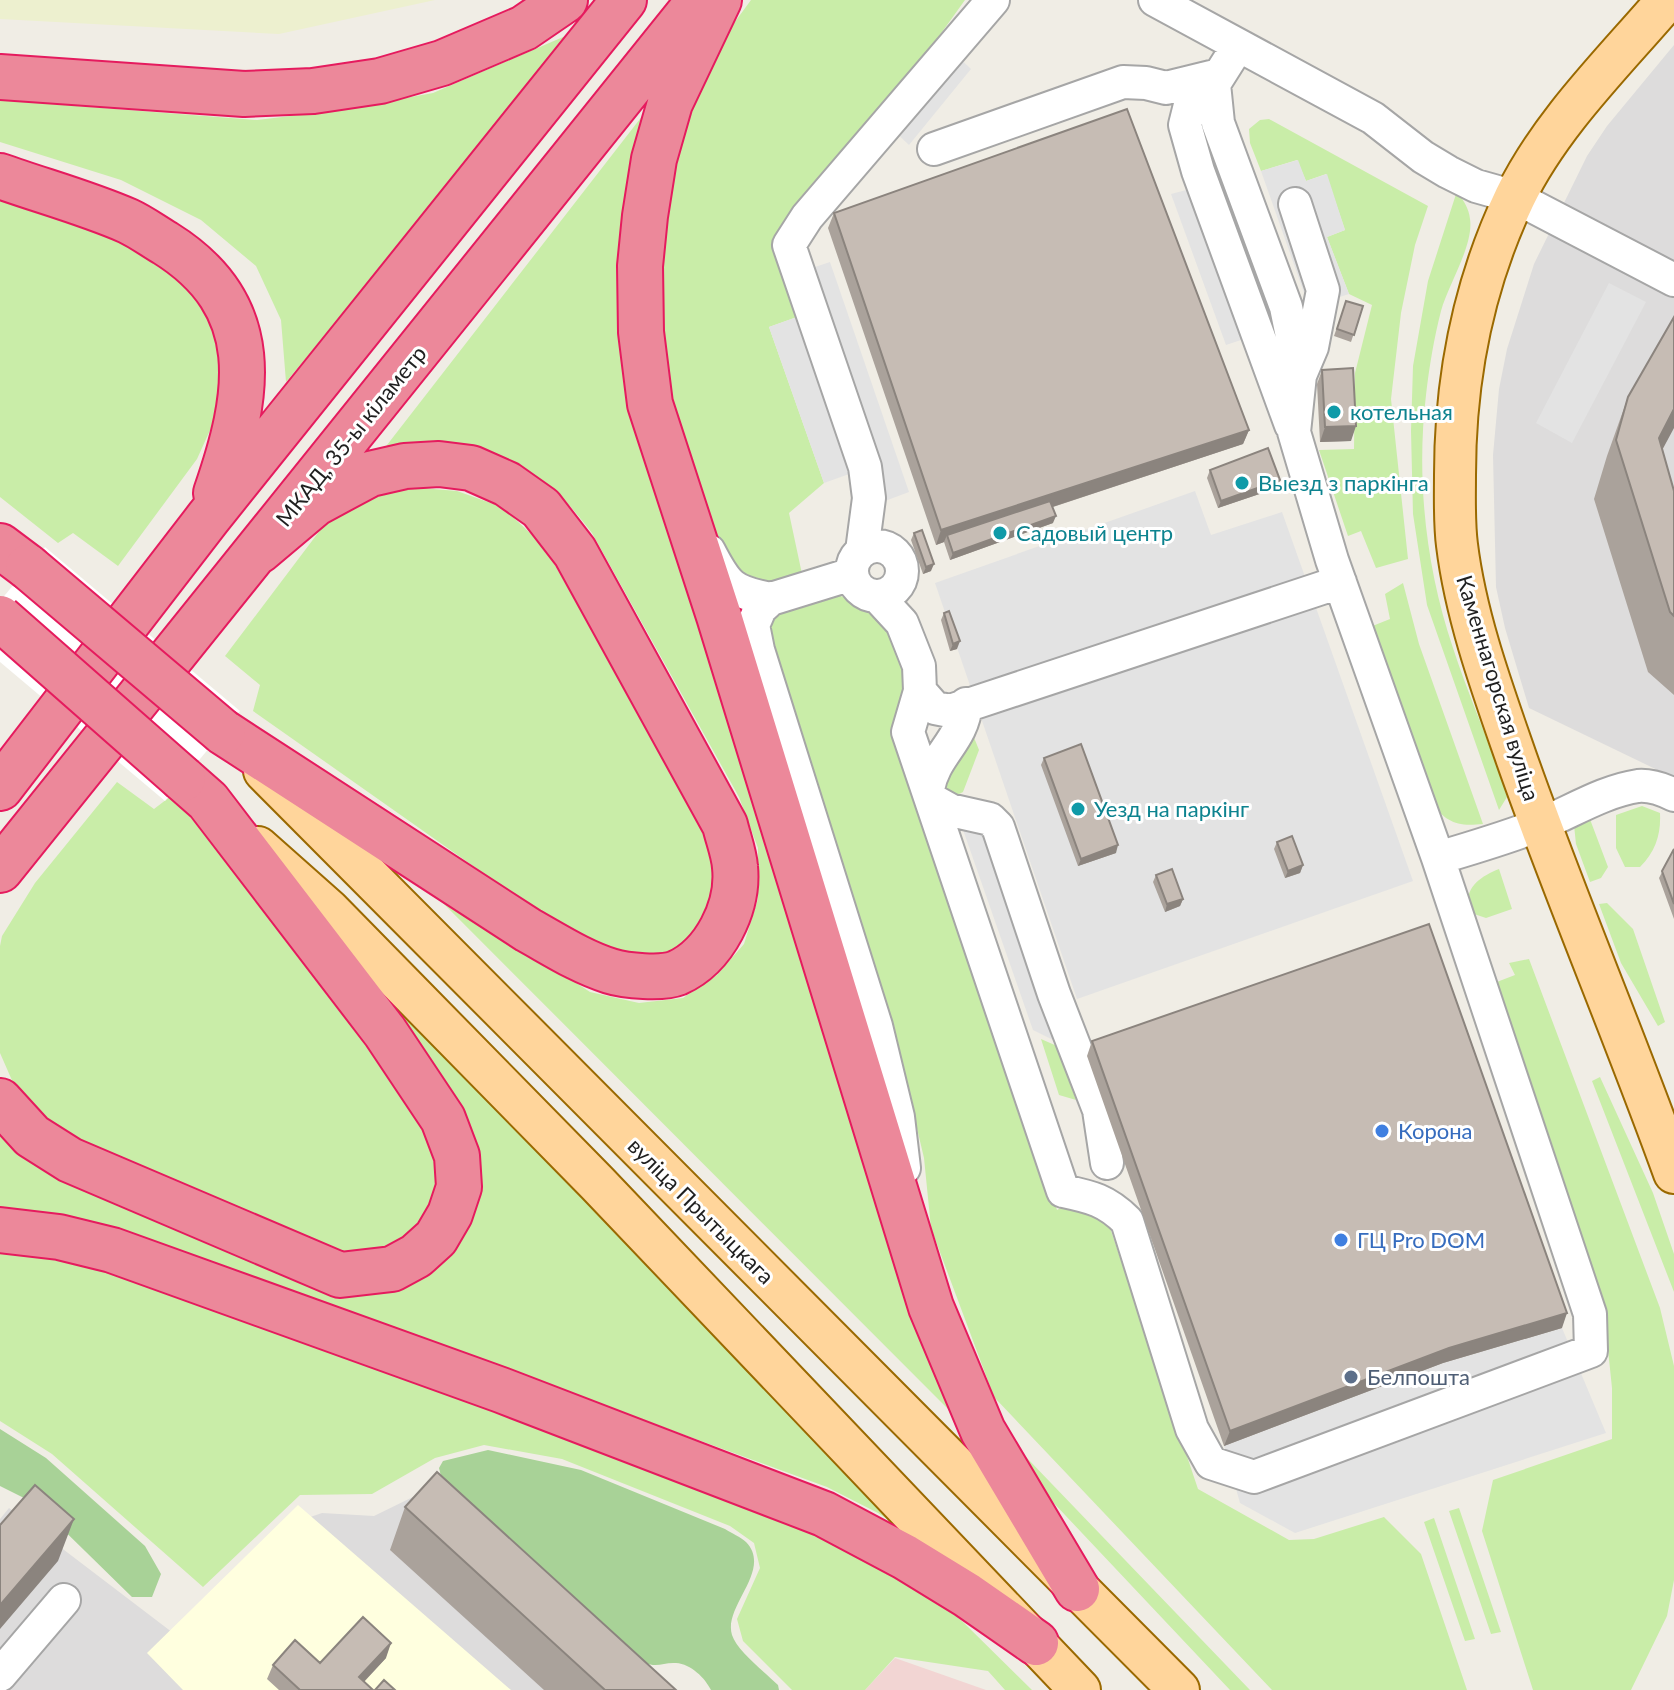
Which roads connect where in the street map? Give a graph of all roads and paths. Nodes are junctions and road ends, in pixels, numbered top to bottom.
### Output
1 (565, 0) edge
2 (624, 0) edge
3 (700, 0) edge
4 (719, 0) edge
5 (993, 0) edge
6 (1155, 0) edge
7 (1667, 0) edge
8 (1238, 46) junction
9 (0, 77) edge
10 (1216, 80) junction
11 (934, 149) dead end
12 (0, 176) edge
13 (1515, 197) junction
14 (1295, 204) dead end
15 (1674, 280) edge
16 (1321, 306) junction
17 (1286, 307) junction
18 (1300, 375) junction
19 (1296, 438) junction
20 (666, 451) junction
21 (1272, 472) edge
22 (208, 518) junction
23 (259, 551) junction
24 (14, 557) edge
25 (857, 562) junction
26 (1340, 582) junction
27 (878, 597) junction
28 (771, 599) junction
29 (0, 618) edge
30 (920, 691) junction
31 (966, 704) junction
32 (227, 735) junction
33 (0, 788) edge
34 (195, 790) junction
35 (930, 795) junction
36 (1674, 795) edge
37 (1540, 825) junction
38 (11, 857) edge
39 (1438, 858) junction
40 (0, 888) edge
41 (0, 1101) edge
42 (1107, 1163) dead end
43 (1674, 1173) edge
44 (0, 1230) edge
45 (914, 1252) junction
46 (1077, 1589) junction
47 (64, 1600) dead end
48 (1036, 1643) junction
49 (0, 1675) edge
50 (1080, 1690) edge
51 (1179, 1690) edge

1 - 9 highway
2 - 22 highway
3 - 23 highway, МКАД, 35-ы кіламетр
4 - 20 highway
5 - 25 lane
6 - 8 lane
7 - 13 main road, Каменнагорская вуліца
8 - 10 lane
8 - 13 lane
10 - 11 lane
10 - 17 lane
10 - 19 lane
12 - 22 highway
13 - 15 lane
13 - 37 main road, Каменнагорская вуліца
14 - 16 lane
16 - 17 lane
16 - 18 lane
17 - 18 lane
18 - 19 lane
19 - 21 lane
19 - 26 lane
20 - 28 lane
20 - 45 highway
22 - 33 highway
23 - 32 highway
23 - 38 highway, МКАД, 35-ы кіламетр
24 - 32 highway, bridge
25 - 27 lane
25 - 27 lane
25 - 28 lane
26 - 31 lane
26 - 39 lane
27 - 30 lane
28 - 45 lane
29 - 34 highway, bridge
30 - 31 lane
30 - 35 lane
31 - 35 lane
32 - 46 main road, вуліца Прытыцкага
34 - 41 highway
34 - 48 main road
35 - 39 lane
35 - 42 lane
36 - 37 lane
37 - 39 lane
37 - 43 main road, Каменнагорская вуліца
38 - 40 highway, МКАД, 35-ы кіламетр
44 - 48 highway
45 - 46 highway
46 - 51 main road, вуліца Прытыцкага
47 - 49 lane
48 - 50 main road

